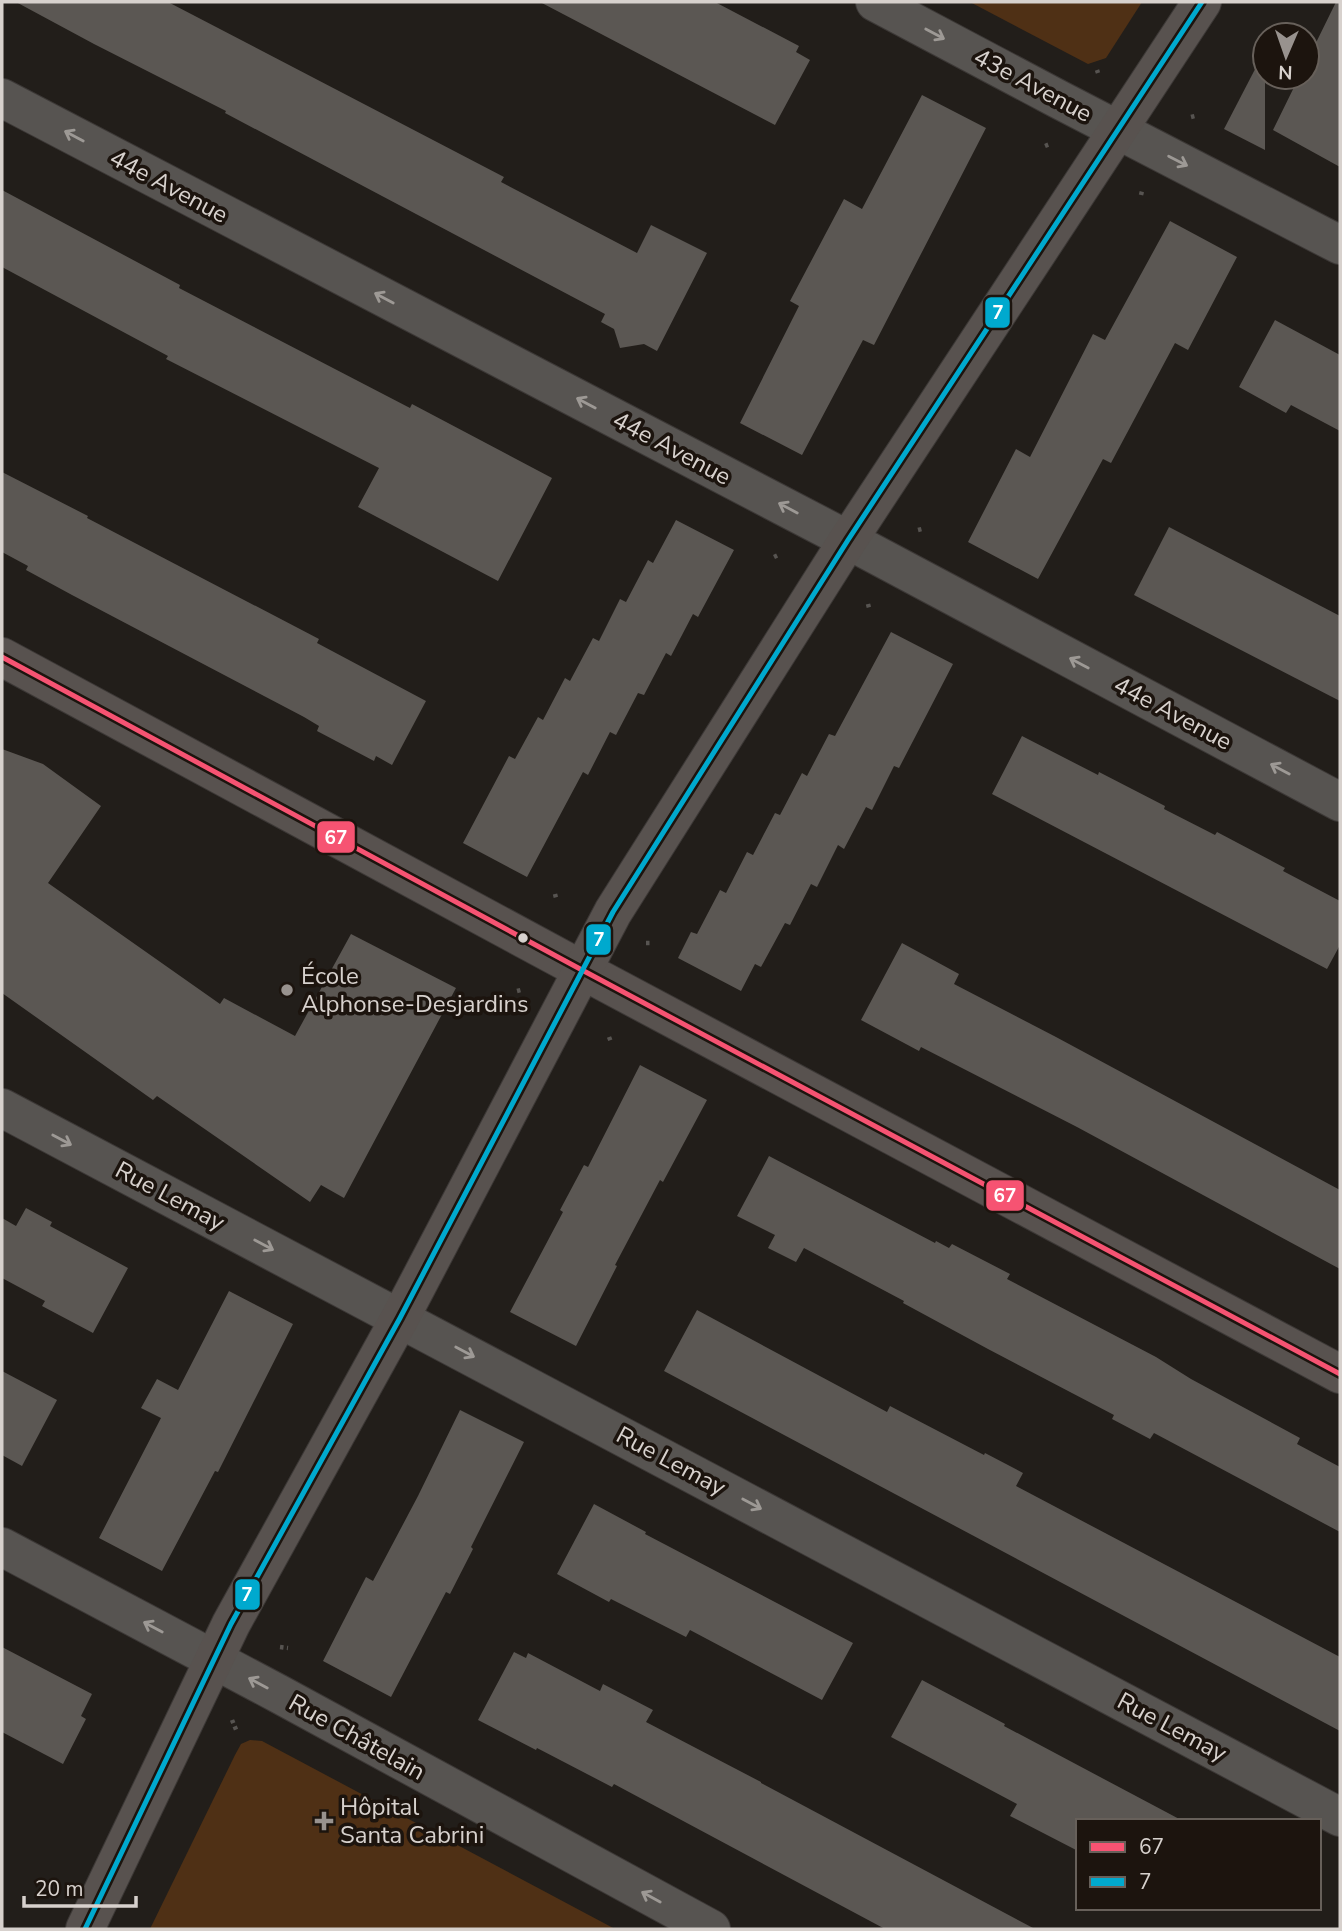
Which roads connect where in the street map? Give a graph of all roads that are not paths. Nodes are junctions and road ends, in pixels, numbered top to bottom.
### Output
1 (875, 2) edge
2 (1202, 2) edge
3 (2, 98) edge
4 (1117, 130) junction
5 (1340, 245) edge
6 (848, 540) junction
7 (2, 657) edge
8 (1340, 802) edge
9 (582, 970) junction
10 (2, 1108) edge
11 (400, 1318) junction
12 (1340, 1374) edge
13 (2, 1547) edge
14 (213, 1659) junction
15 (1340, 1817) edge
16 (85, 1929) edge
17 (711, 1929) edge

1 -> 4 street, 43e Avenue
2 - 4 street
6 -> 3 street, 44e Avenue
4 -> 5 street, 43e Avenue
4 - 6 street
8 -> 6 street, 44e Avenue
6 - 9 street
7 - 9 street
9 - 11 street
9 - 12 street
10 -> 11 street, Rue Lemay
11 - 14 street
11 -> 15 street, Rue Lemay
14 -> 13 street, Rue Châtelain
14 - 16 street
17 -> 14 street, Rue Châtelain

